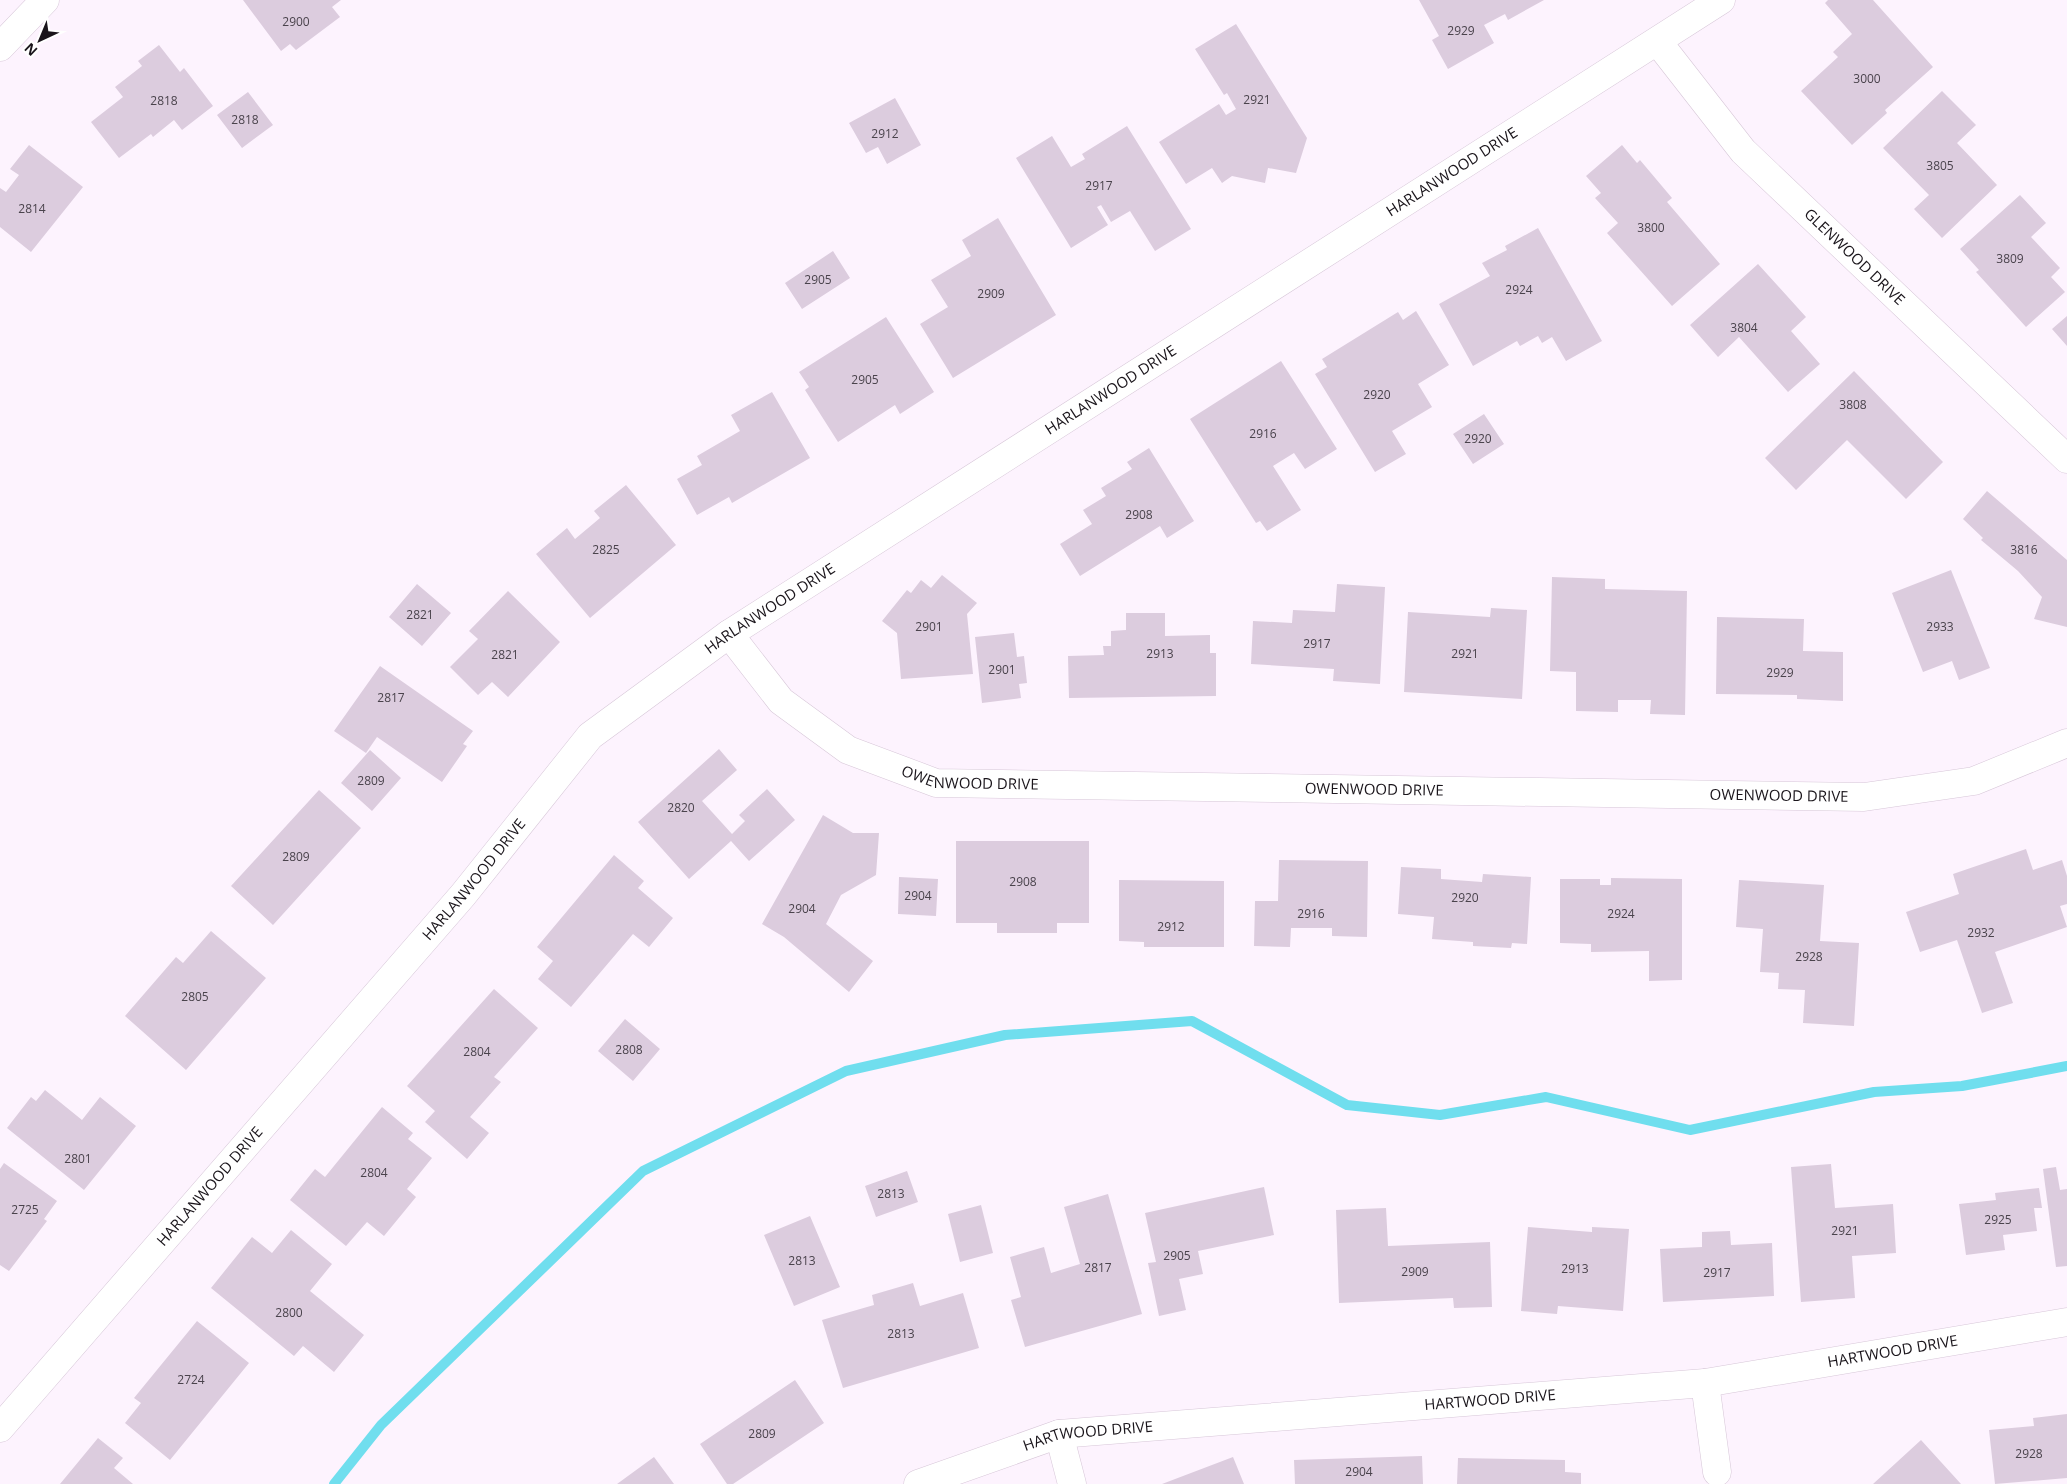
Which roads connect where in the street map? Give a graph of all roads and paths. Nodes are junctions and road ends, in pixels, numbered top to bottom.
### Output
1 (44, 0) edge
2 (1721, 0) edge
3 (1658, 42) junction
4 (0, 47) edge
5 (2067, 459) edge
6 (729, 634) junction
7 (2067, 743) edge
8 (2067, 1322) edge
9 (1705, 1383) junction
10 (0, 1428) edge
11 (1059, 1434) junction
12 (1717, 1472) dead end
13 (918, 1484) edge
14 (1072, 1484) edge

1 - 4 street
2 - 3 street, HARLANWOOD DRIVE
3 - 5 street, GLENWOOD DRIVE
3 - 6 street, HARLANWOOD DRIVE
6 - 7 street, OWENWOOD DRIVE
6 - 10 street, HARLANWOOD DRIVE
8 - 9 street, HARTWOOD DRIVE
9 - 11 street, HARTWOOD DRIVE
9 - 12 street
11 - 13 street, HARTWOOD DRIVE
11 - 14 street

